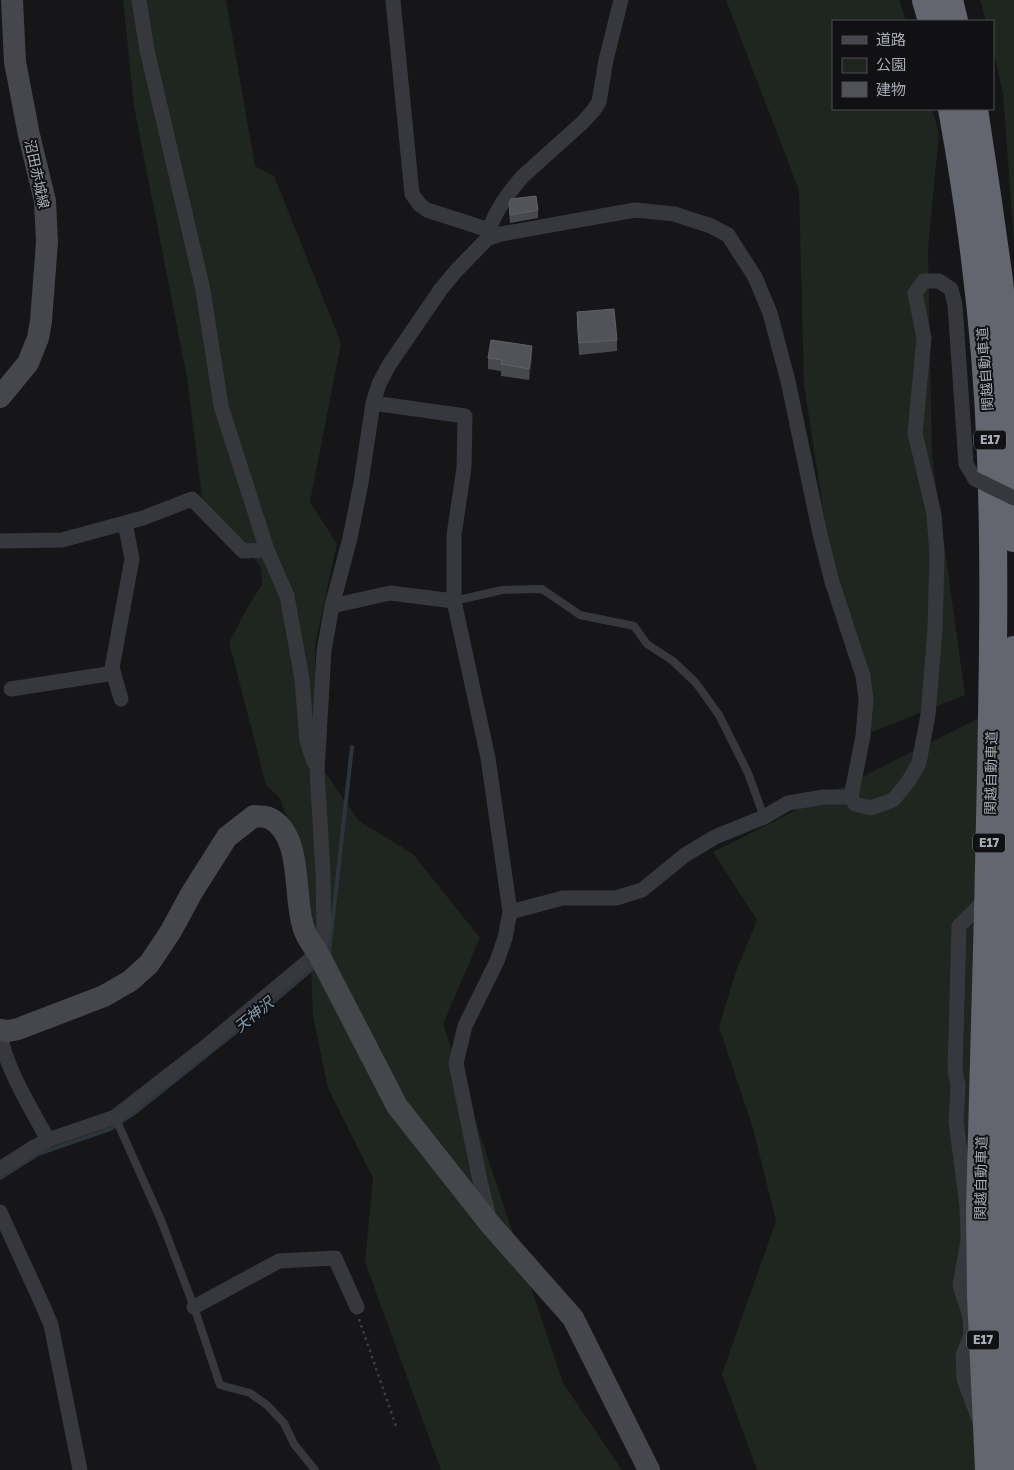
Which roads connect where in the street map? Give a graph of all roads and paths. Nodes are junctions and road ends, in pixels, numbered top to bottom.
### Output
1 (12, 0) edge
2 (139, 0) edge
3 (393, 0) edge
4 (621, 0) edge
5 (926, 0) edge
6 (948, 0) edge
7 (932, 20) edge
8 (954, 20) edge
9 (7, 63) edge
10 (952, 110) edge
11 (974, 110) edge
12 (488, 235) junction
13 (0, 397) edge
14 (373, 404) junction
15 (1014, 498) edge
16 (125, 523) junction
17 (1014, 538) edge
18 (0, 541) edge
19 (267, 550) junction
20 (454, 601) junction
21 (332, 606) junction
22 (1014, 650) edge
23 (114, 673) junction
24 (10, 688) dead end
25 (121, 698) dead end
26 (317, 771) junction
27 (1001, 779) junction
28 (851, 797) junction
29 (764, 817) junction
30 (1004, 910) edge
31 (510, 912) junction
32 (318, 953) junction
33 (0, 1030) edge
34 (0, 1034) edge
35 (5, 1071) edge
36 (115, 1117) junction
37 (48, 1140) junction
38 (0, 1169) edge
39 (0, 1212) edge
40 (490, 1224) junction
41 (194, 1307) junction
42 (357, 1310) joint
43 (397, 1429) dead end
44 (1003, 1469) edge
45 (80, 1470) edge
46 (315, 1470) edge
47 (649, 1470) edge
48 (977, 1470) edge

1 - 9 street, 沼田赤城線
2 - 19 street
3 - 12 street
4 - 12 street
5 - 7 highway
6 - 8 highway
9 - 13 street, 沼田赤城線
10 - 27 highway, 関越自動車道 / E17
11 - 17 highway, 関越自動車道 / E17
12 - 14 street
12 - 28 street
14 - 20 street
14 - 21 street
15 - 28 street, bridge
16 - 18 street
16 - 19 street
16 - 23 street
19 - 26 street
20 - 21 street
20 - 29 lane
20 - 31 street
21 - 26 street
22 - 27 highway, 関越自動車道 / E17
23 - 24 street
23 - 25 street
26 - 32 street
27 - 30 highway, 関越自動車道 / E17, bridge
28 - 29 street
29 - 31 street
30 - 44 highway, 関越自動車道 / E17
30 - 48 street
31 - 40 street
32 - 33 street
32 - 36 street
32 - 40 street
34 - 35 street
35 - 37 street
36 - 37 street
36 - 41 lane
37 - 38 street
39 - 45 street
40 - 47 street
41 - 42 street
41 - 46 lane
42 - 43 path

